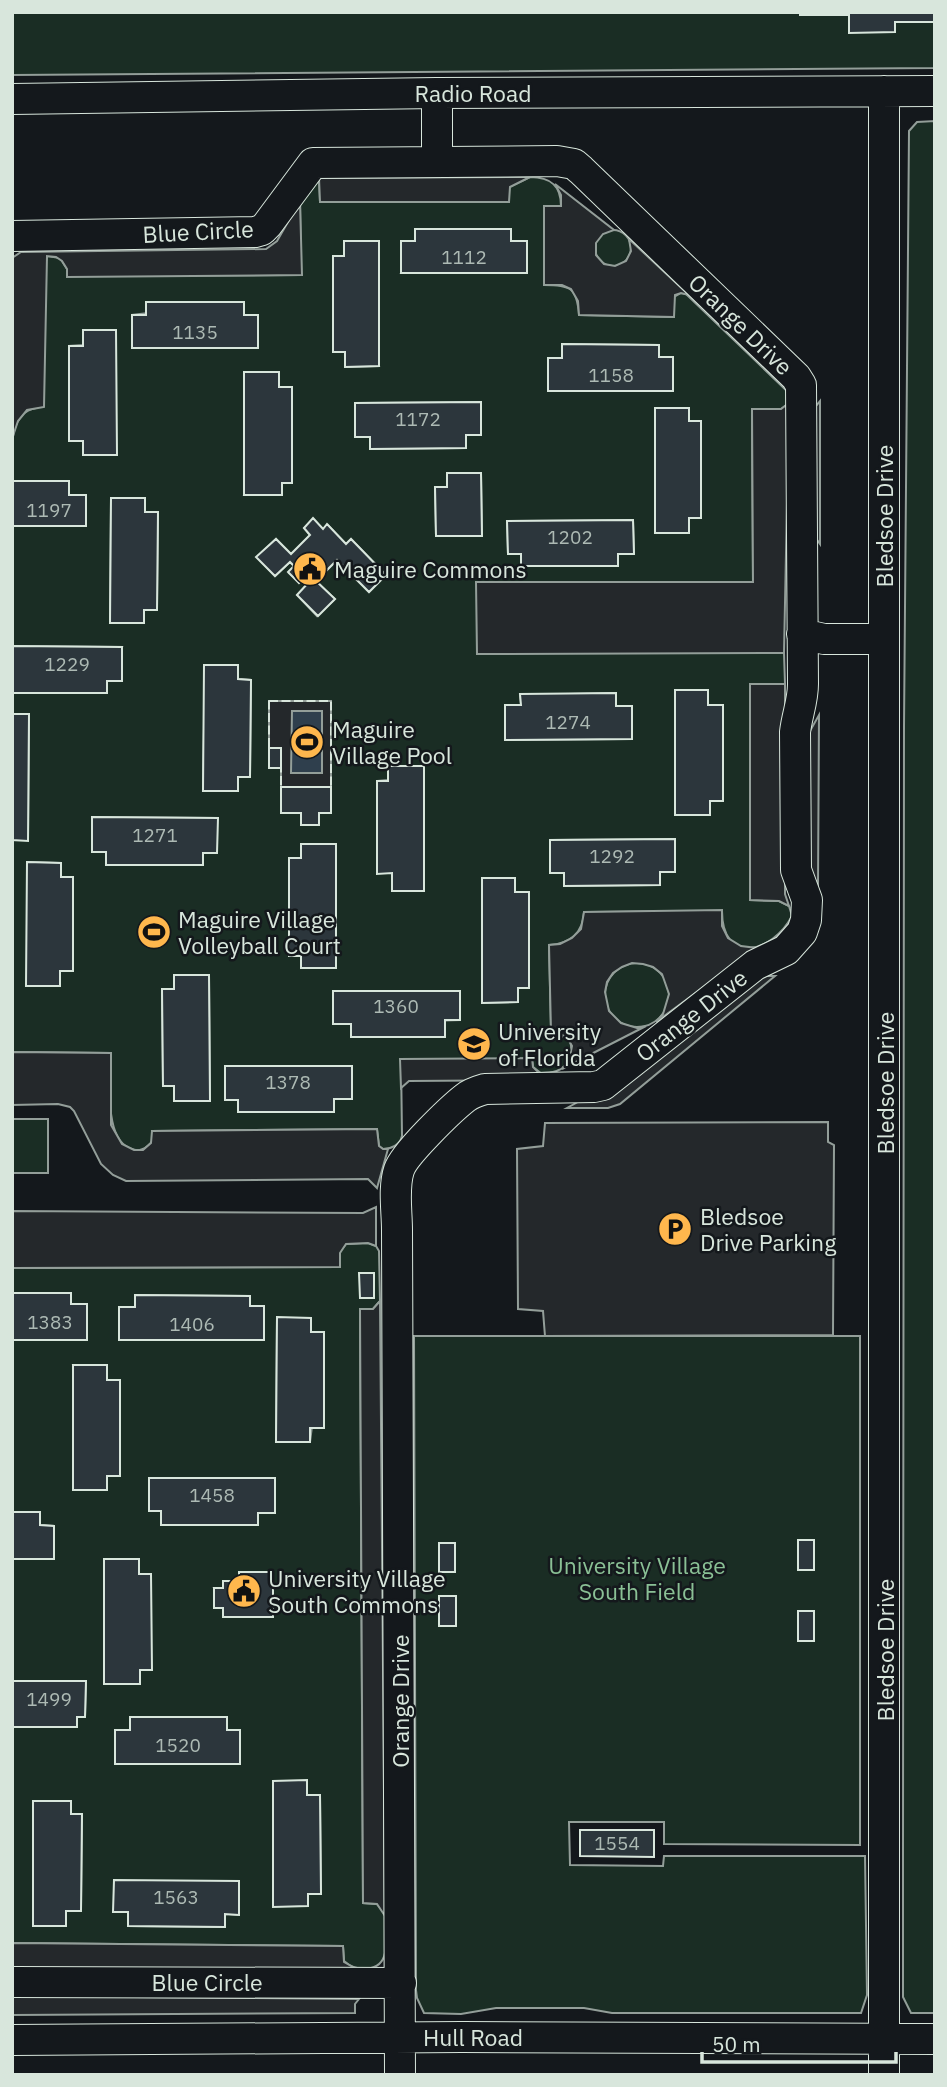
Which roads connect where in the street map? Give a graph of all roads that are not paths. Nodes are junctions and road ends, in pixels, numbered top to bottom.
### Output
1 (884, 91) junction
2 (935, 91) edge
3 (437, 93) junction
4 (12, 99) edge
5 (437, 162) junction
6 (12, 236) edge
7 (802, 634) junction
8 (884, 639) junction
9 (12, 1982) edge
10 (401, 1983) junction
11 (401, 2038) junction
12 (935, 2039) edge
13 (12, 2040) edge
14 (885, 2040) junction
15 (400, 2075) edge
16 (884, 2075) edge

1 - 2 street, Radio Road
1 - 3 street, Radio Road
1 - 8 street, Bledsoe Drive
3 - 4 street, Radio Road
3 - 5 street
5 - 6 street, Blue Circle
5 - 7 street, Orange Drive
7 - 8 street
7 - 10 street, Orange Drive
8 - 14 street, Bledsoe Drive
9 - 10 street, Blue Circle
10 - 11 street, Orange Drive
11 - 13 street, Hull Road
11 - 14 street, Hull Road
11 - 15 street, Orange Drive
12 - 14 street, Hull Road
14 - 16 street, Bledsoe Drive

